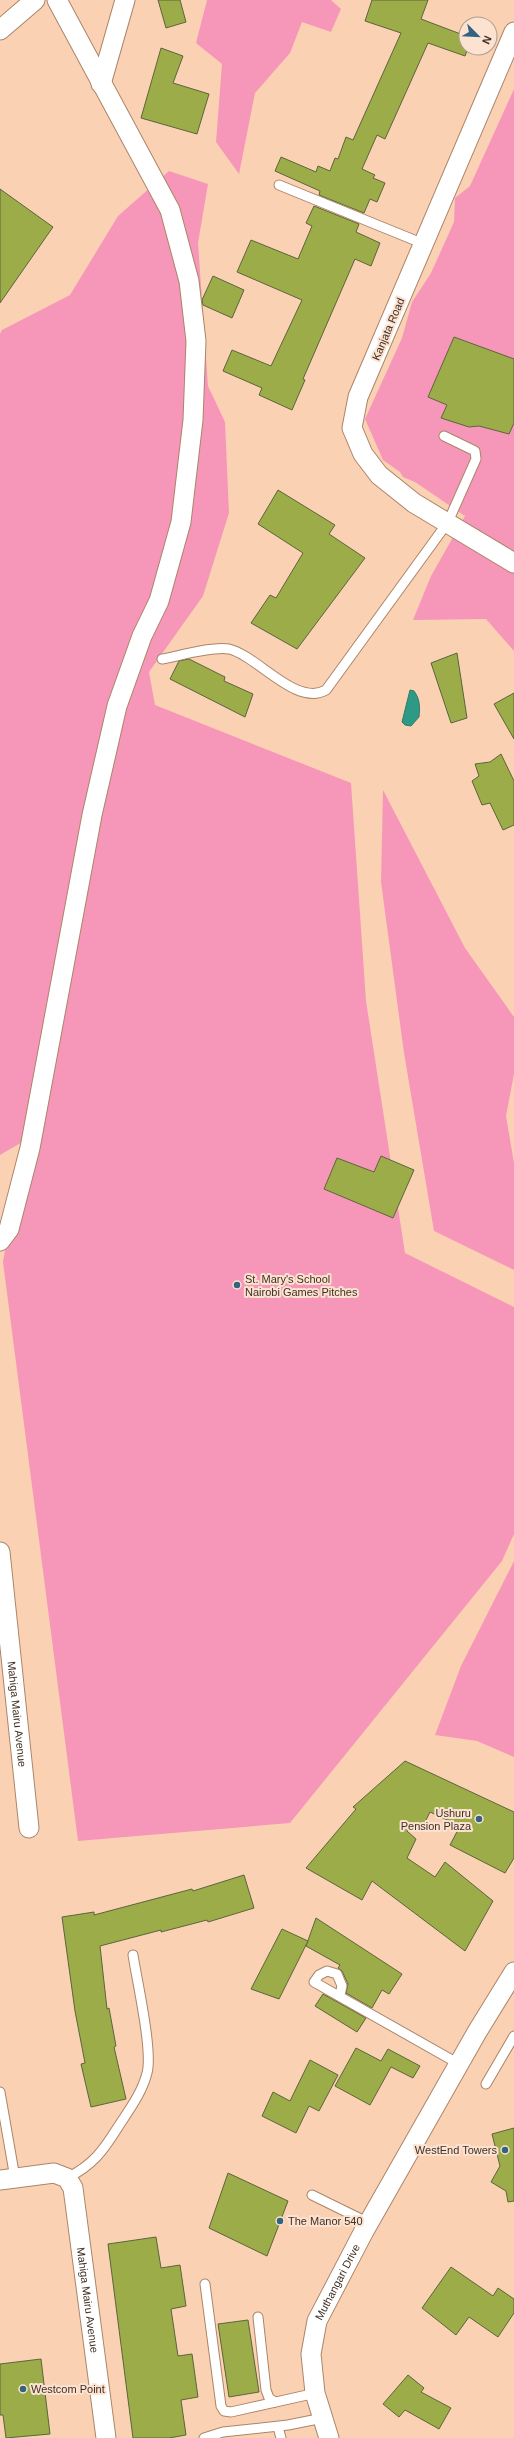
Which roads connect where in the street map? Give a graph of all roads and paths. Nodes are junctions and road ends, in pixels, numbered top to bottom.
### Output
1 (35, 0) edge
2 (57, 0) edge
3 (125, 0) edge
4 (0, 30) edge
5 (514, 32) edge
6 (101, 84) junction
7 (279, 185) dead end
8 (424, 244) junction
9 (444, 436) dead end
10 (448, 522) junction
11 (514, 563) edge
12 (162, 660) dead end
13 (0, 1241) edge
14 (0, 1552) edge
15 (29, 1828) dead end
16 (133, 1955) dead end
17 (514, 1972) edge
18 (340, 1995) dead end
19 (514, 2036) edge
20 (459, 2064) junction
21 (486, 2084) dead end
22 (0, 2092) edge
23 (61, 2175) junction
24 (7, 2179) edge
25 (312, 2195) dead end
26 (369, 2223) junction
27 (205, 2284) dead end
28 (258, 2317) dead end
29 (316, 2393) junction
30 (275, 2402) junction
31 (323, 2418) junction
32 (278, 2426) junction
33 (106, 2438) edge
34 (204, 2438) edge
35 (281, 2438) edge
36 (329, 2438) edge

1 - 4 street
2 - 6 street
3 - 6 street
5 - 8 street, Kanjata Road
6 - 13 street
7 - 8 lane
8 - 10 street, Kanjata Road
9 - 10 lane
10 - 11 street, Kanjata Road
10 - 12 lane
14 - 15 street, Mahiga Mairu Avenue
16 - 23 lane
17 - 20 street, Muthangari Drive
18 - 20 lane
19 - 21 lane
20 - 26 street, Muthangari Drive
22 - 24 lane
23 - 24 street
23 - 33 street, Mahiga Mairu Avenue
25 - 26 lane
26 - 29 street, Muthangari Drive
27 - 30 lane
28 - 30 lane
29 - 30 lane
29 - 31 street, Muthangari Drive
31 - 32 lane
31 - 36 street, Muthangari Drive
32 - 34 lane
32 - 35 lane

